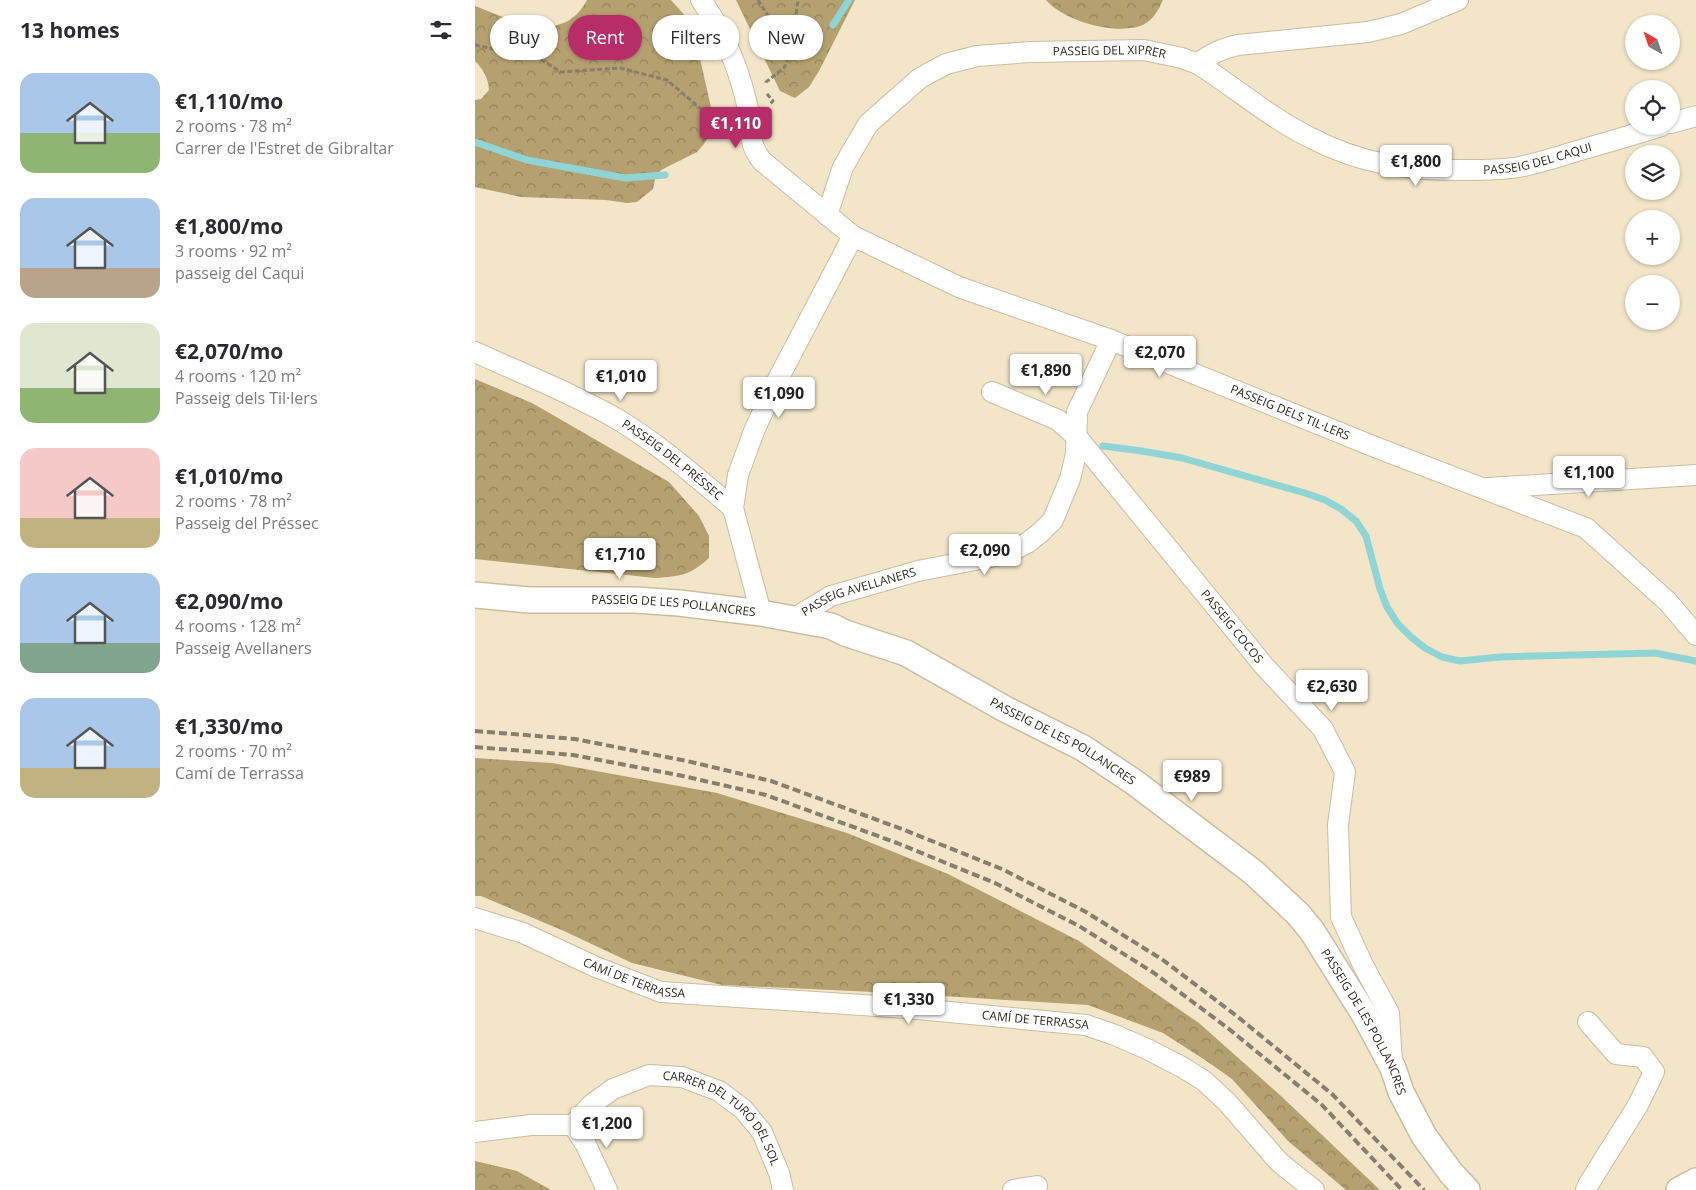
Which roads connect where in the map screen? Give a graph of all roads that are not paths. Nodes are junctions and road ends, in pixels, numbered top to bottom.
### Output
1 (701, 0) edge
2 (1458, 0) edge
3 (1198, 64) junction
4 (1696, 116) edge
5 (1680, 120) edge
6 (1631, 135) edge
7 (827, 215) junction
8 (853, 236) junction
9 (1111, 340) junction
10 (475, 352) edge
11 (992, 392) dead end
12 (1077, 438) junction
13 (1696, 475) edge
14 (1481, 488) junction
15 (733, 508) junction
16 (475, 595) edge
17 (761, 613) junction
18 (793, 619) junction
19 (1696, 635) edge
20 (475, 918) edge
21 (1588, 1022) dead end
22 (1393, 1068) junction
23 (573, 1125) junction
24 (475, 1132) edge
25 (1696, 1181) edge
26 (1037, 1186) dead end
27 (607, 1190) edge
28 (783, 1190) edge
29 (1013, 1190) edge
30 (1314, 1190) edge
31 (1467, 1190) edge
32 (1586, 1190) edge
33 (1679, 1190) edge

1 - 7 street, PASSEIG DELS TIL·LERS
2 - 3 street
3 - 6 street, PASSEIG DEL CAQUI
3 - 7 street, PASSEIG DEL XIPRER
4 - 5 street
7 - 8 street, PASSEIG DELS TIL·LERS
8 - 9 street, PASSEIG DELS TIL·LERS
8 - 15 street
9 - 12 street, PASSEIG AVELLANERS
9 - 14 street, PASSEIG DELS TIL·LERS
10 - 15 street, PASSEIG DEL PRÉSSEC
11 - 12 street, PASSEIG COCOS
12 - 18 street, PASSEIG AVELLANERS
12 - 22 street, PASSEIG COCOS
13 - 14 street
14 - 19 street, PASSEIG DELS TIL·LERS
15 - 17 street
16 - 17 street, PASSEIG DE LES POLLANCRES
17 - 18 street, PASSEIG DE LES POLLANCRES
18 - 22 street, PASSEIG DE LES POLLANCRES
20 - 30 street, CAMÍ DE TERRASSA
21 - 32 street
22 - 31 street, PASSEIG DE LES POLLANCRES
23 - 24 street
23 - 27 street
23 - 28 street, CARRER DEL TURÓ DEL SOL
25 - 33 street
26 - 29 street

